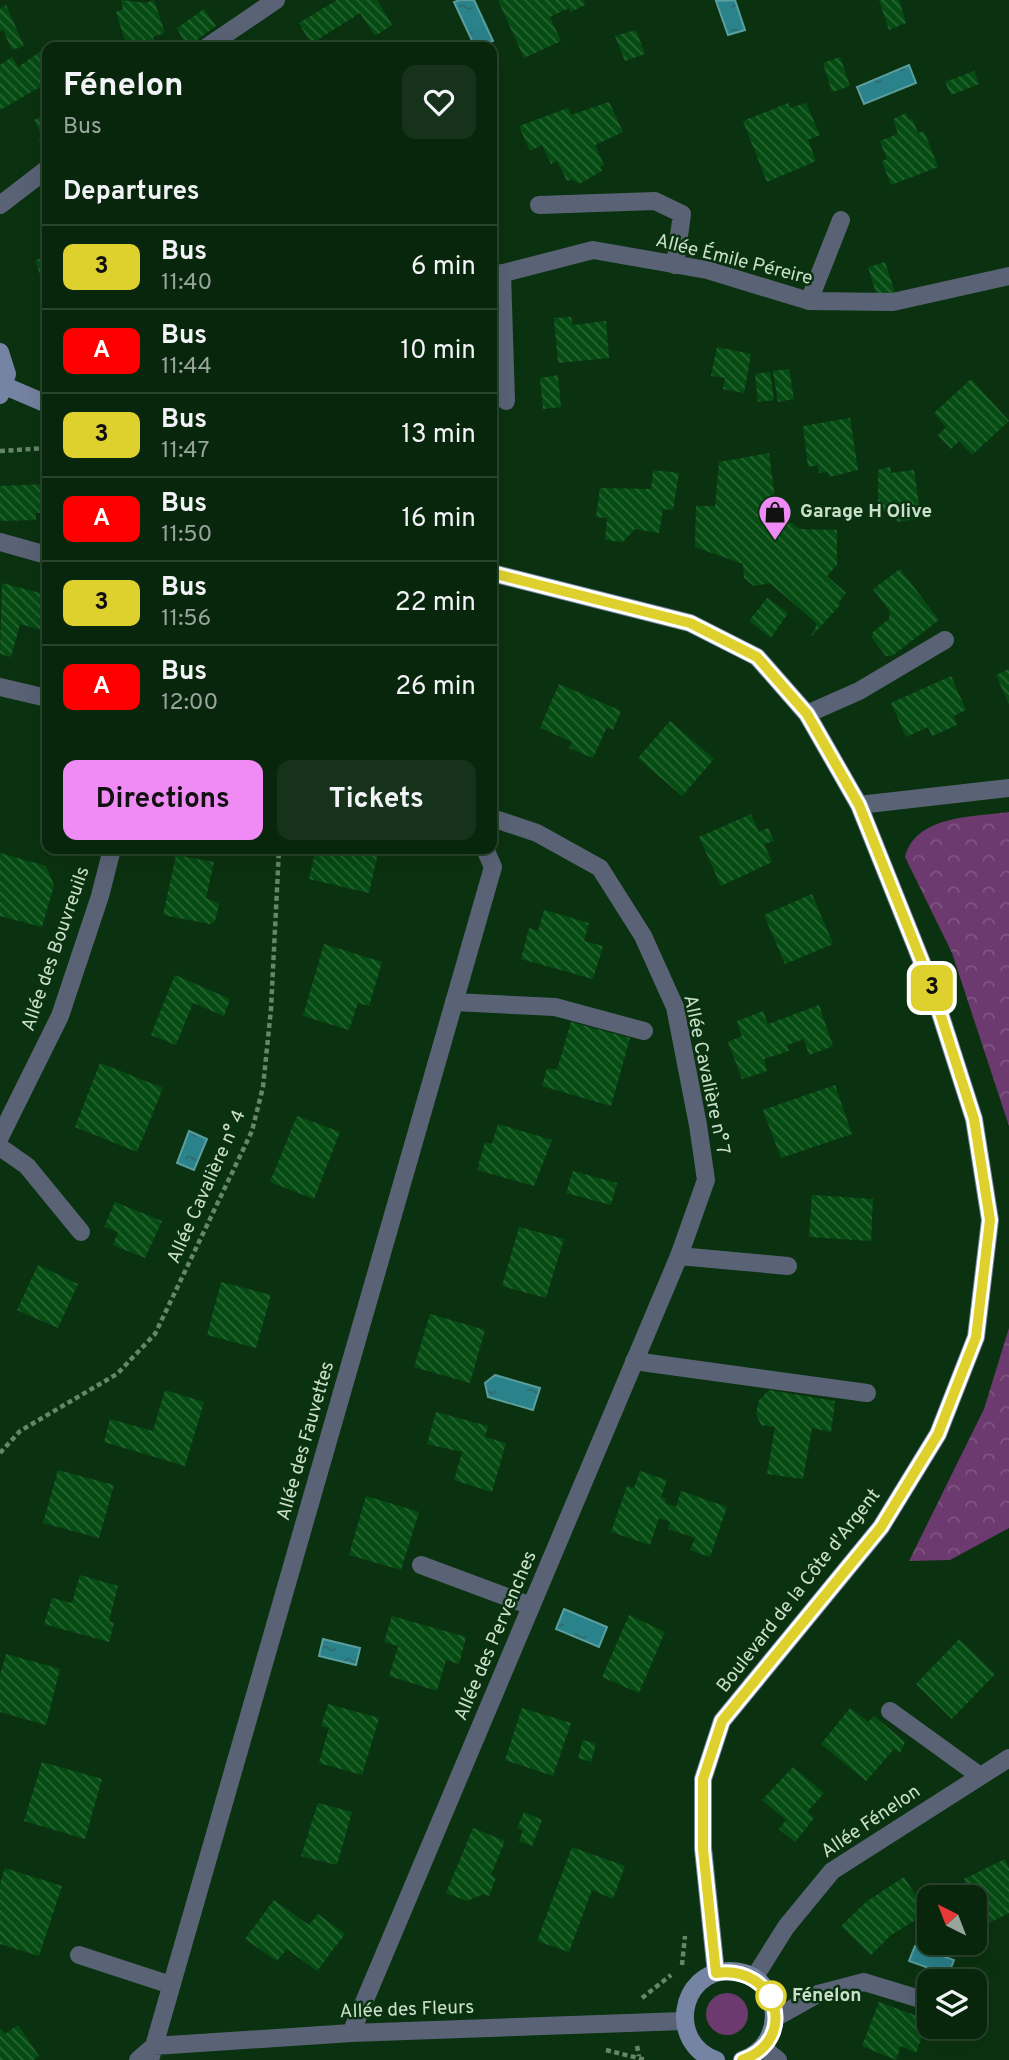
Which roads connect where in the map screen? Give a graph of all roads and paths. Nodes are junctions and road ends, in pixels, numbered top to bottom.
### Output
1 (246, 0) edge
2 (276, 0) edge
3 (241, 23) junction
4 (214, 42) edge
5 (42, 173) edge
6 (0, 205) edge
7 (540, 205) dead end
8 (841, 220) dead end
9 (675, 265) junction
10 (497, 274) edge
11 (1009, 276) edge
12 (809, 301) junction
13 (0, 352) edge
14 (2, 391) edge
15 (506, 401) dead end
16 (42, 403) edge
17 (42, 448) edge
18 (0, 451) edge
19 (0, 542) edge
20 (42, 554) edge
21 (497, 574) edge
22 (945, 640) dead end
23 (0, 687) edge
24 (42, 697) edge
25 (807, 714) junction
26 (1009, 788) edge
27 (859, 805) junction
28 (497, 820) edge
29 (110, 854) edge
30 (279, 854) edge
31 (487, 854) edge
32 (454, 1002) junction
33 (644, 1031) dead end
34 (0, 1137) edge
35 (0, 1147) edge
36 (81, 1232) dead end
37 (679, 1256) junction
38 (788, 1266) dead end
39 (634, 1361) junction
40 (867, 1393) dead end
41 (0, 1453) edge
42 (421, 1565) dead end
43 (531, 1606) junction
44 (890, 1711) dead end
45 (1009, 1758) edge
46 (980, 1776) junction
47 (79, 1955) dead end
48 (716, 1973) junction
49 (754, 1978) junction
50 (171, 1985) junction
51 (917, 1998) edge
52 (775, 2018) junction
53 (683, 2021) junction
54 (351, 2033) junction
55 (763, 2048) junction
56 (152, 2053) edge
57 (138, 2060) edge
58 (716, 2060) edge
59 (742, 2060) edge
60 (778, 2060) edge

1 - 3 street
2 - 3 street
3 - 4 street
5 - 6 street
7 - 9 street
8 - 12 street
9 - 10 street, Allée Émile Péreire
9 - 12 street, Allée Émile Péreire
10 - 15 street
11 - 12 street, Allée Émile Péreire
13 - 14 main road
14 - 16 main road
17 - 18 path
19 - 20 street
21 - 25 main road, Boulevard de la Côte d'Argent
22 - 25 street
23 - 24 street
25 - 27 main road, Boulevard de la Côte d'Argent
26 - 27 street
27 - 48 main road, Boulevard de la Côte d'Argent
28 - 37 street, Allée Cavalière n° 7
29 - 34 street, Allée des Bouvreuils
30 - 41 path, Allée Cavalière n° 4
31 - 32 street, Allée des Fauvettes
32 - 33 street
32 - 50 street, Allée des Fauvettes
35 - 36 street
37 - 38 street
37 - 39 street, Allée des Pervenches
39 - 40 street
39 - 43 street, Allée des Pervenches
42 - 43 street
43 - 54 street, Allée des Pervenches
44 - 46 street
45 - 46 street, Allée Fénelon
46 - 49 street, Allée Fénelon
47 - 50 street
48 - 49 main road
48 - 53 main road
49 - 52 main road
50 - 56 street, Allée des Fauvettes
51 - 52 street
52 - 55 main road
53 - 54 street, Allée des Fleurs
53 - 58 main road
54 - 56 street, Allée des Fleurs
55 - 59 main road
55 - 60 street
56 - 57 street

